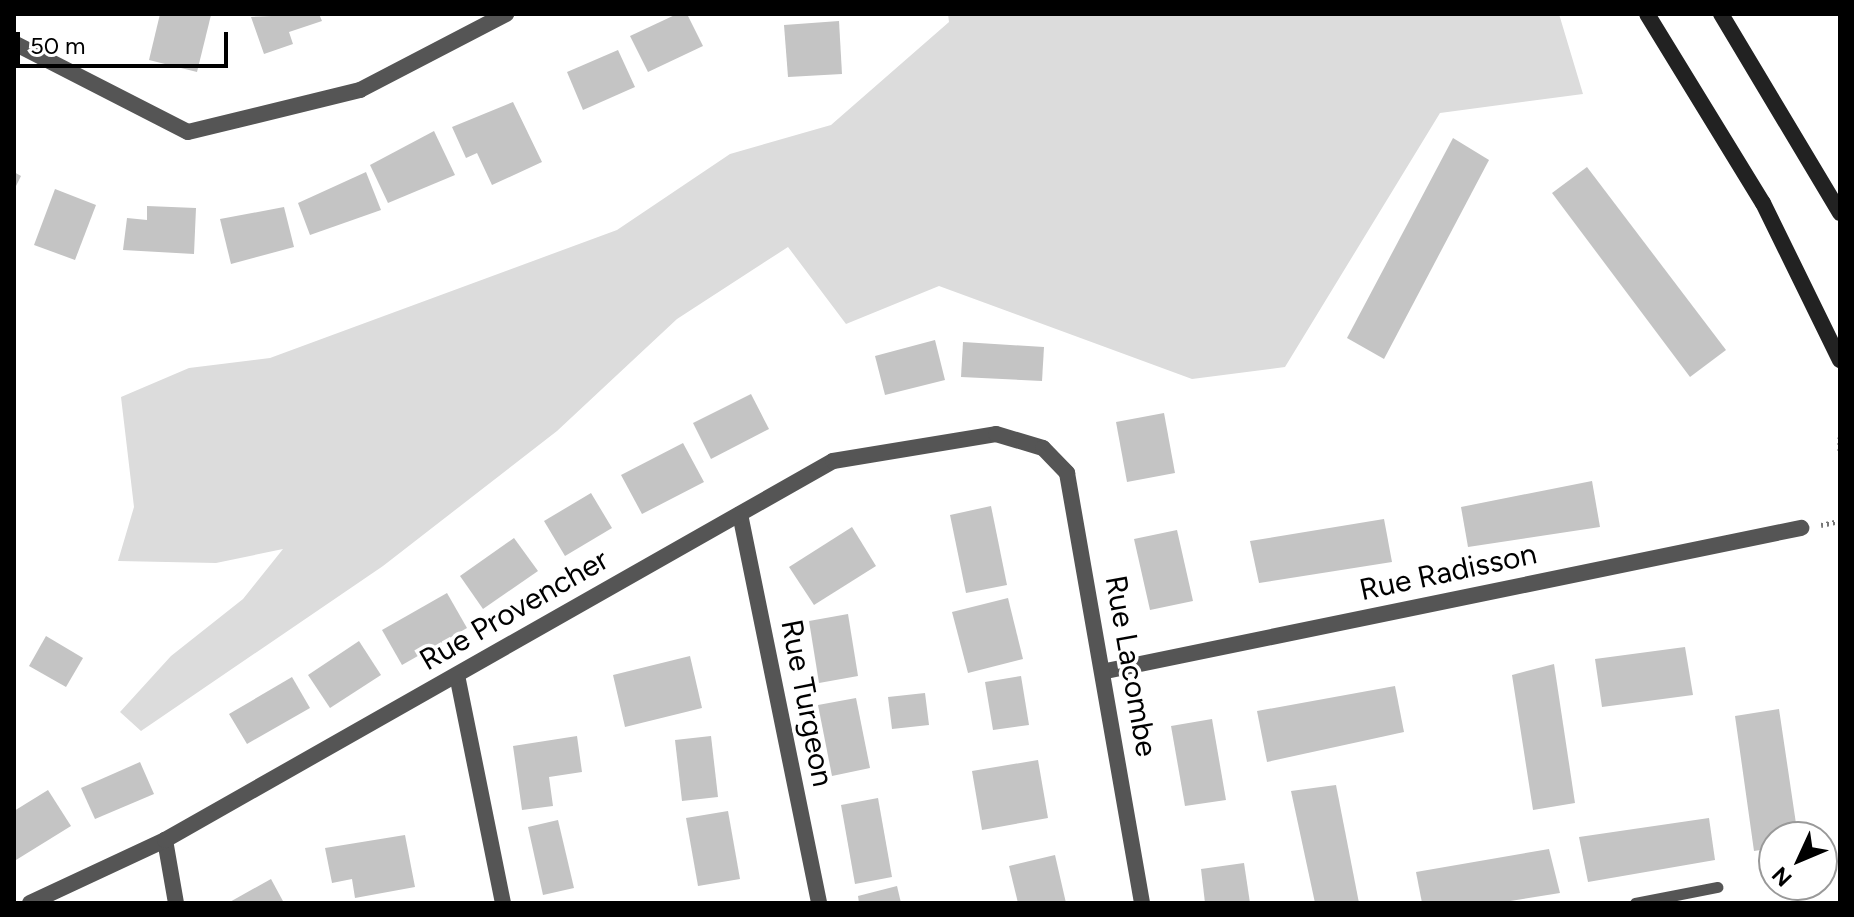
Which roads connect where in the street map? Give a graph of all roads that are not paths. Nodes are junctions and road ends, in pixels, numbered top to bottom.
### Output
1 (506, 14) edge
2 (1647, 14) edge
3 (1721, 14) edge
4 (14, 43) edge
5 (1839, 211) edge
6 (1840, 360) edge
7 (1043, 448) joint
8 (740, 514) junction
9 (1801, 528) dead end
10 (1106, 671) junction
11 (457, 675) junction
12 (165, 840) junction
13 (1717, 887) dead end
14 (30, 903) edge
15 (176, 903) edge
16 (503, 903) edge
17 (819, 903) edge
18 (1142, 903) edge
19 (1635, 903) edge

1 - 4 street
2 - 6 main road
3 - 5 main road
7 - 8 street, Rue Provencher
7 - 10 street, Rue Lacombe
8 - 11 street, Rue Provencher
8 - 17 street, Rue Turgeon
9 - 10 street, Rue Radisson
10 - 18 street, Rue Lacombe
11 - 12 street, Rue Provencher
11 - 16 street
12 - 14 street, Rue Provencher
12 - 15 street
13 - 19 lane

